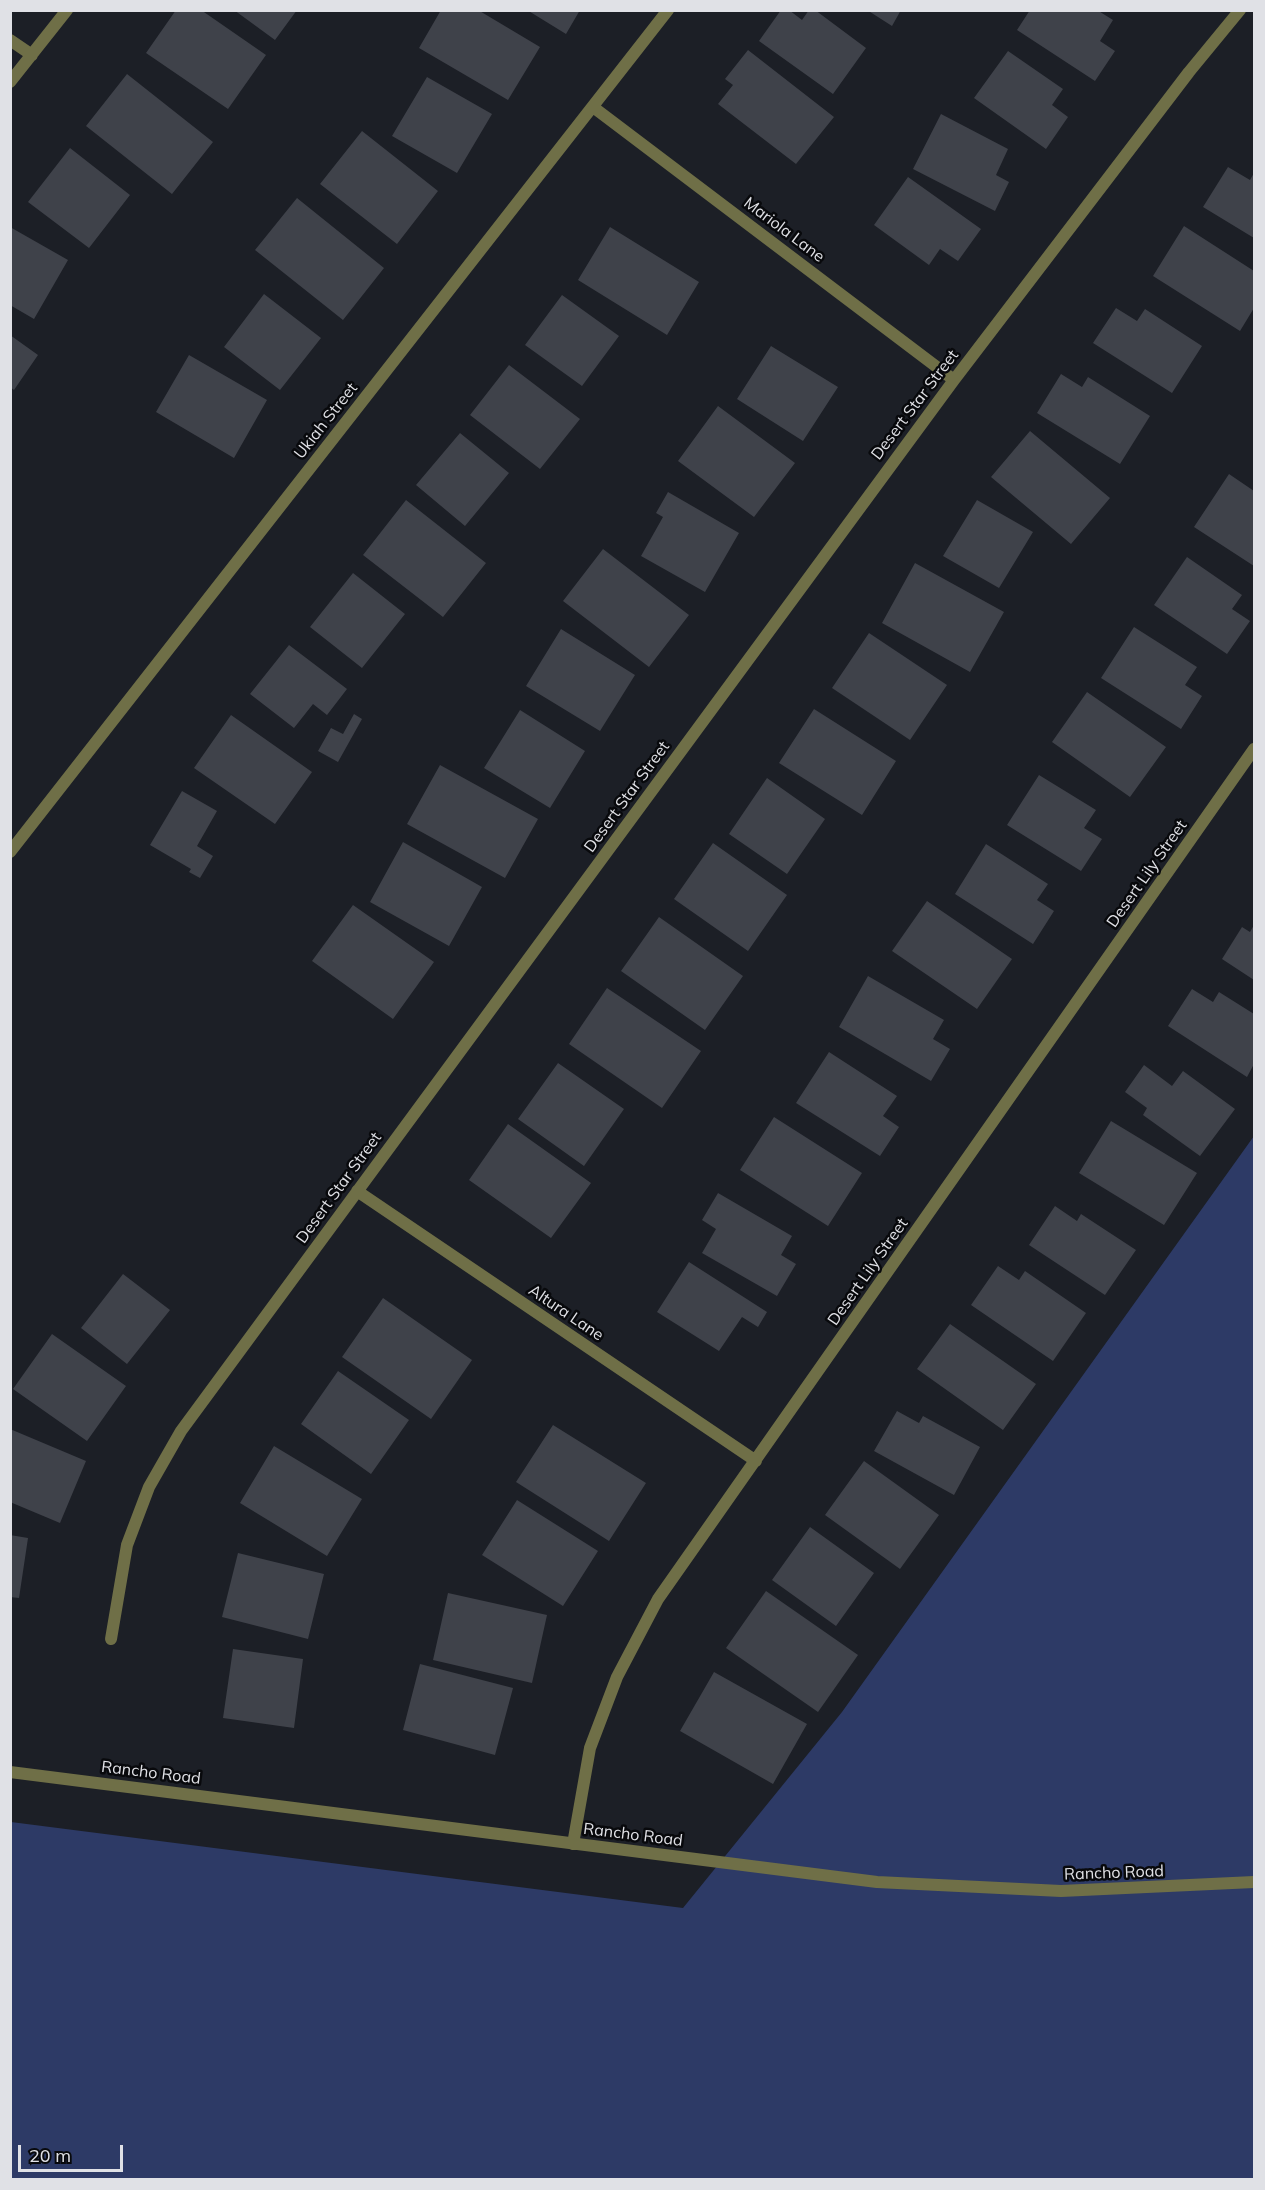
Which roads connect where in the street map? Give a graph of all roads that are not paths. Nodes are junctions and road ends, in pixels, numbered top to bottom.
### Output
1 (67, 10) edge
2 (668, 10) edge
3 (1240, 10) edge
4 (10, 40) edge
5 (32, 55) junction
6 (10, 82) edge
7 (593, 106) junction
8 (954, 380) junction
9 (1254, 750) edge
10 (10, 852) edge
11 (357, 1191) junction
12 (756, 1461) junction
13 (111, 1638) dead end
14 (10, 1772) edge
15 (573, 1844) junction
16 (1254, 1882) edge

1 - 5 street
2 - 7 street, Ukiah Street
3 - 8 street, Desert Star Street
4 - 5 street
5 - 6 street
7 - 8 street, Mariola Lane
7 - 10 street, Ukiah Street
8 - 11 street, Desert Star Street
9 - 12 street, Desert Lily Street
11 - 12 street, Altura Lane
11 - 13 street, Desert Star Street
12 - 15 street, Desert Lily Street
14 - 15 street, Rancho Road
15 - 16 street, Rancho Road

